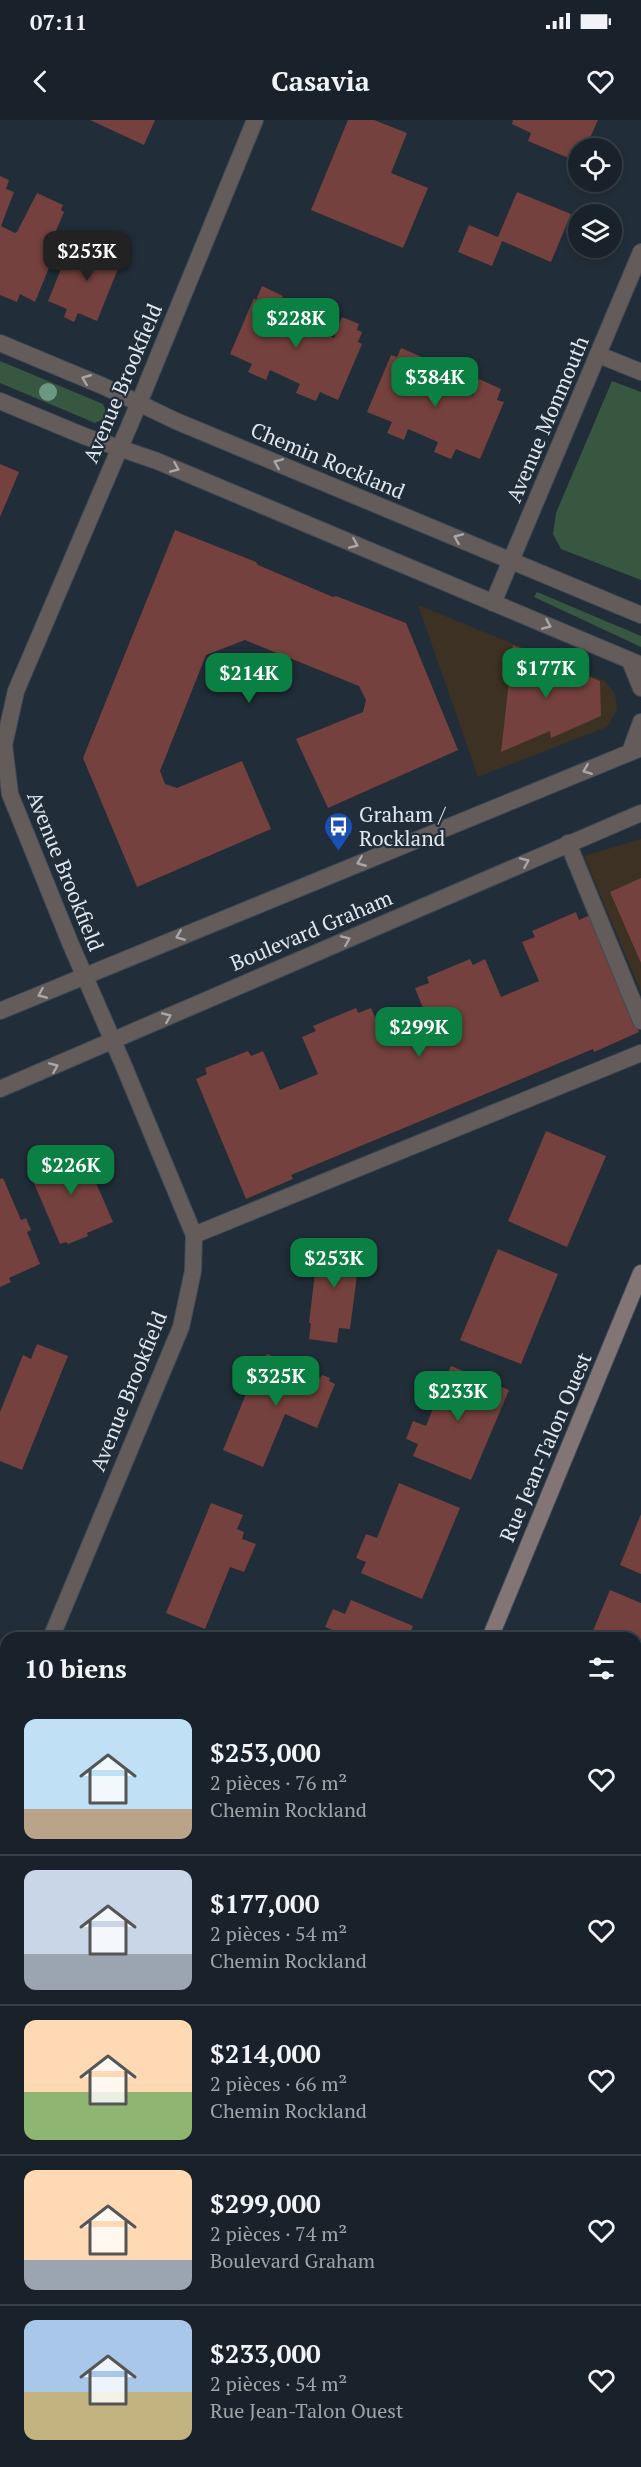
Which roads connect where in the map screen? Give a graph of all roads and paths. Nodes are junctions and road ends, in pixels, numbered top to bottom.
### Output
1 (255, 120) edge
2 (641, 252) edge
3 (0, 343) edge
4 (599, 355) junction
5 (641, 372) edge
6 (0, 401) edge
7 (139, 403) junction
8 (120, 449) junction
9 (512, 561) junction
10 (493, 603) junction
11 (641, 615) edge
12 (636, 663) edge
13 (641, 688) edge
14 (641, 722) edge
15 (636, 750) edge
16 (641, 813) edge
17 (568, 843) junction
18 (84, 976) junction
19 (0, 1011) edge
20 (641, 1021) edge
21 (113, 1041) junction
22 (641, 1053) edge
23 (0, 1089) edge
24 (194, 1235) junction
25 (641, 1273) edge
26 (53, 1632) edge
27 (492, 1632) edge

1 - 7 street, Avenue Brookfield
2 - 4 street, Avenue Monmouth
7 -> 3 street, Chemin Rockland
4 - 5 street
4 - 9 street, Avenue Monmouth
6 - 8 street
7 - 8 street, Avenue Brookfield
9 -> 7 street, Chemin Rockland
8 -> 10 street
8 - 18 street, Avenue Brookfield
9 - 10 street, Avenue Monmouth
9 - 11 street, Chemin Rockland
10 -> 12 street
12 - 13 street
14 - 15 street
15 -> 18 street, Boulevard Graham
16 - 17 street, Boulevard Graham
17 - 20 street
21 -> 17 street, Boulevard Graham
18 -> 19 street, Boulevard Graham
18 - 21 street, Avenue Brookfield
23 -> 21 street, Boulevard Graham
21 - 24 street, Avenue Brookfield
22 - 24 street
24 - 26 street, Avenue Brookfield
25 - 27 main road, Rue Jean-Talon Ouest

